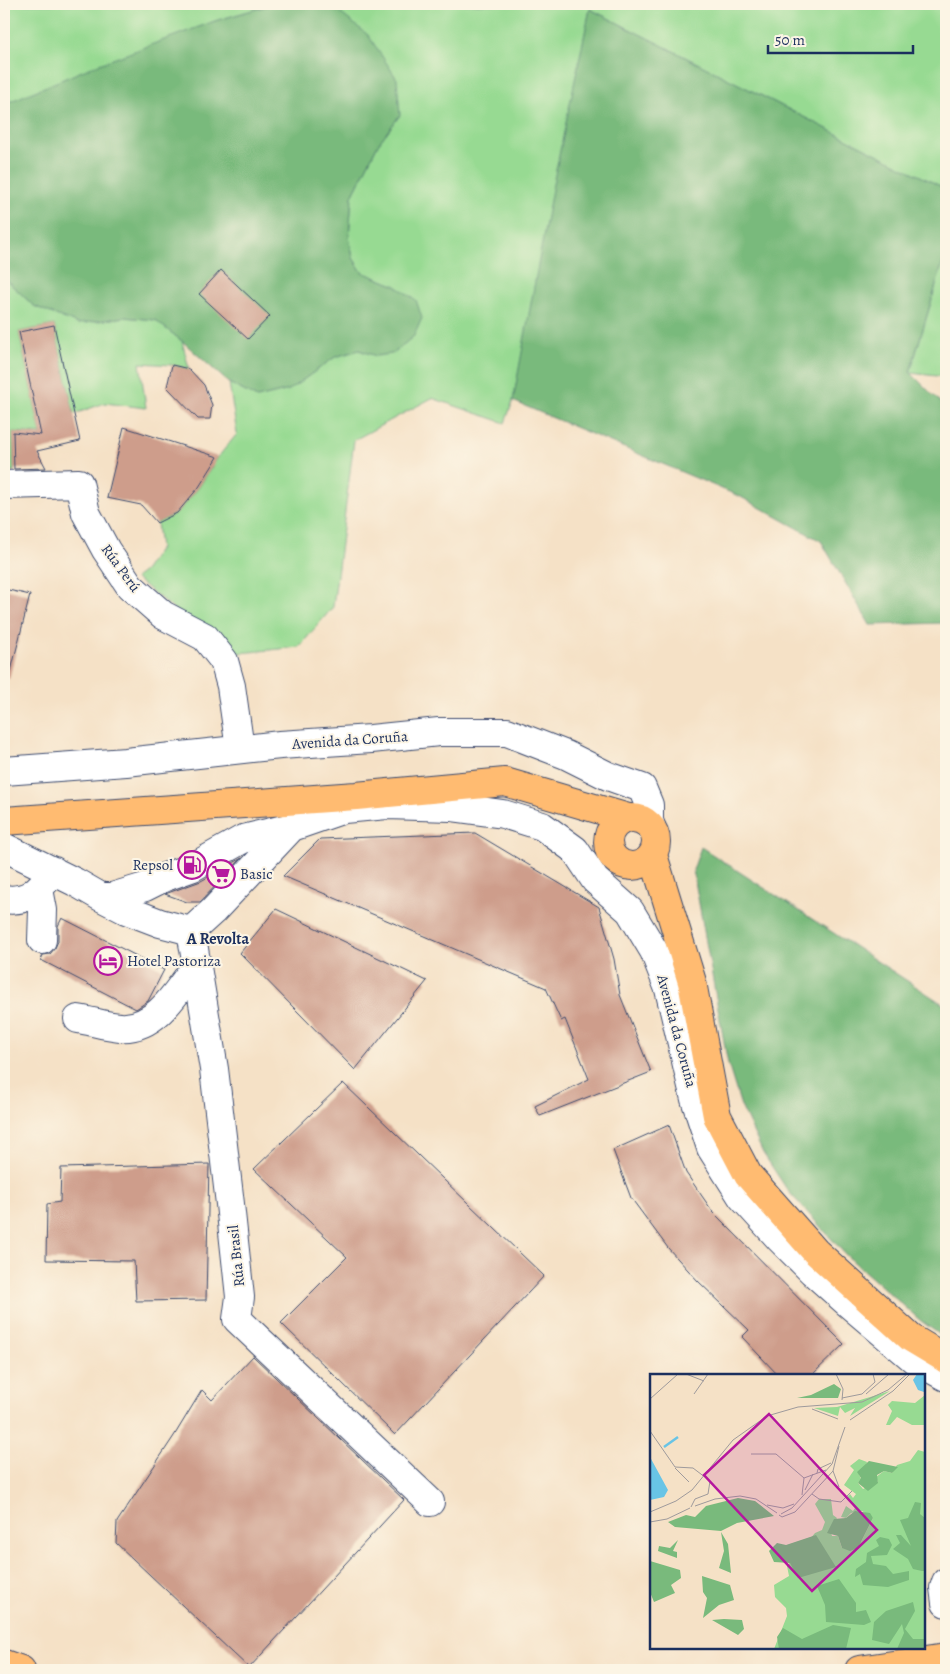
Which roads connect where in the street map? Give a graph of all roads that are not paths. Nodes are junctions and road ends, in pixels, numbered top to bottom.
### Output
1 (4, 485) edge
2 (240, 749) junction
3 (4, 771) edge
4 (493, 784) junction
5 (344, 809) junction
6 (4, 821) edge
7 (292, 827) junction
8 (618, 828) junction
9 (4, 847) edge
10 (646, 850) junction
11 (47, 880) junction
12 (101, 897) junction
13 (4, 899) edge
14 (191, 931) junction
15 (42, 940) dead end
16 (197, 964) junction
17 (78, 1019) dead end
18 (946, 1359) edge
19 (946, 1377) edge
20 (430, 1502) dead end
21 (946, 1657) edge
22 (4, 1664) edge
23 (20, 1670) edge
24 (859, 1670) edge

1 - 2 street, Rúa Perú
2 - 3 street, Avenida da Coruña
2 - 10 street, Avenida da Coruña
4 - 5 street, Avenida da Coruña
4 - 6 main road, Avenida da Coruña
4 - 8 main road, Avenida da Coruña
5 - 7 street, Avenida da Coruña
5 - 19 street, Avenida da Coruña
7 - 12 street
7 - 14 street, Avenida da Coruña
8 - 10 main road, Avenida da Coruña
8 - 10 main road
9 - 11 street
10 - 18 main road, Avenida da Coruña
11 - 12 street
11 - 13 street
11 - 15 street
12 - 14 street
14 - 16 street, Rúa Brasil
16 - 17 street
16 - 20 street, Rúa Brasil
21 - 24 main road
22 - 23 main road

